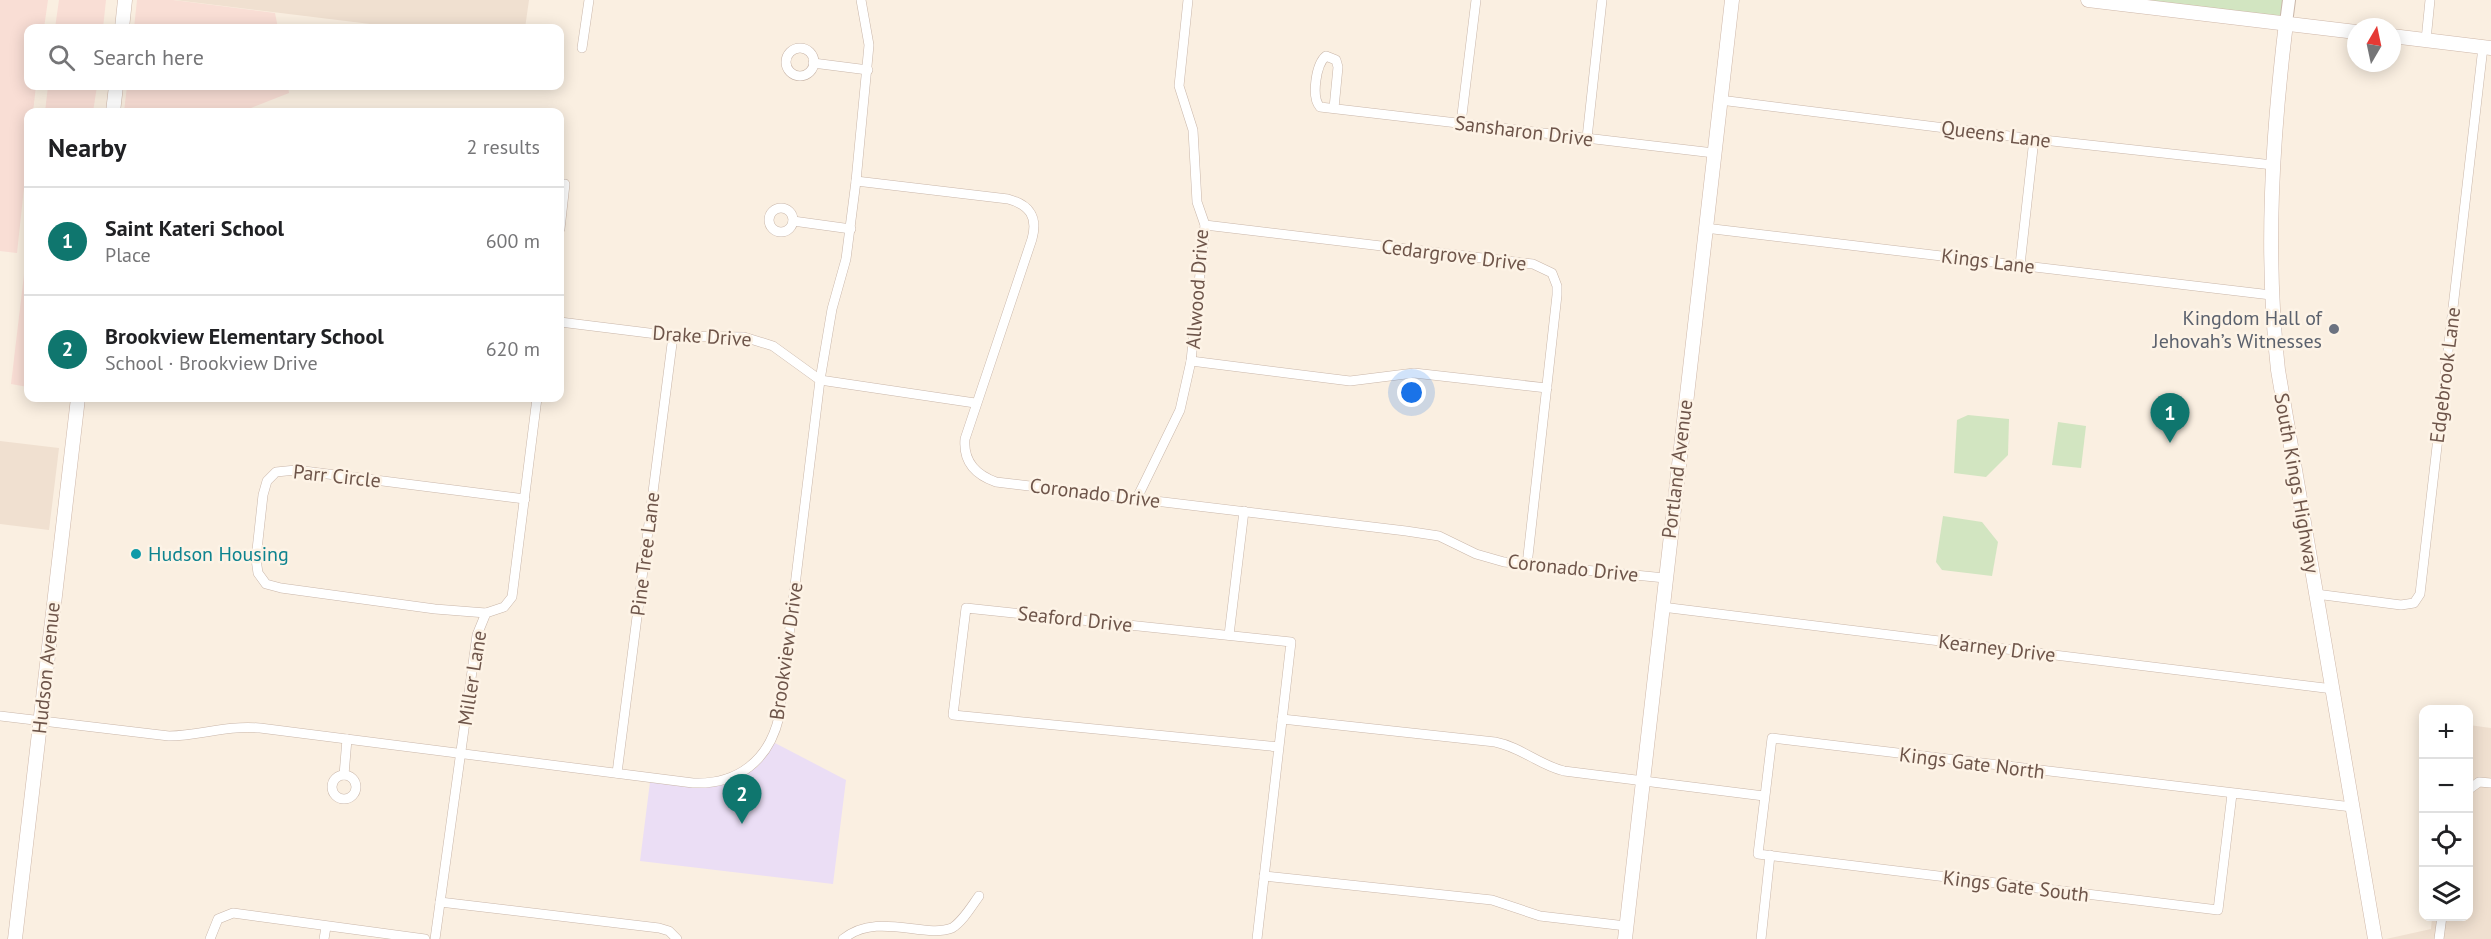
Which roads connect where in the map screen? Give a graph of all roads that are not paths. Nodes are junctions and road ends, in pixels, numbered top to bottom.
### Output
1 (125, 0) edge
2 (589, 0) edge
3 (861, 0) edge
4 (1188, 0) edge
5 (1476, 0) edge
6 (1602, 0) edge
7 (1732, 0) edge
8 (2088, 0) edge
9 (2289, 0) edge
10 (2430, 0) edge
11 (2286, 23) junction
12 (122, 24) edge
13 (2347, 31) edge
14 (2401, 37) edge
15 (2426, 40) junction
16 (582, 48) dead end
17 (2487, 48) edge
18 (813, 63) dead end
19 (868, 70) junction
20 (116, 90) edge
21 (1720, 100) junction
22 (113, 108) edge
23 (1334, 108) junction
24 (1461, 123) junction
25 (1587, 138) junction
26 (2034, 139) junction
27 (1714, 153) junction
28 (2273, 165) junction
29 (856, 181) junction
30 (565, 184) dead end
31 (564, 193) edge
32 (793, 221) dead end
33 (1205, 225) junction
34 (1705, 228) junction
35 (851, 229) junction
36 (2020, 265) junction
37 (2271, 295) junction
38 (564, 322) edge
39 (673, 336) junction
40 (1191, 361) junction
41 (820, 380) junction
42 (1547, 388) junction
43 (78, 402) edge
44 (537, 402) edge
45 (975, 403) junction
46 (1137, 498) junction
47 (525, 499) junction
48 (1244, 511) junction
49 (1527, 565) junction
50 (1665, 578) junction
51 (2316, 594) junction
52 (1662, 607) junction
53 (486, 613) junction
54 (1229, 635) junction
55 (2333, 689) junction
56 (0, 716) edge
57 (40, 719) junction
58 (1282, 719) junction
59 (347, 739) junction
60 (1279, 747) junction
61 (460, 753) junction
62 (617, 773) junction
63 (344, 775) dead end
64 (1643, 779) junction
65 (2491, 783) edge
66 (2473, 787) edge
67 (2232, 794) junction
68 (1764, 796) junction
69 (2352, 807) junction
70 (1770, 855) junction
71 (1264, 876) junction
72 (979, 896) dead end
73 (440, 902) junction
74 (2441, 921) edge
75 (326, 927) junction
76 (1626, 932) edge
77 (15, 939) edge
78 (210, 939) edge
79 (324, 939) edge
80 (425, 939) edge
81 (435, 939) edge
82 (677, 939) edge
83 (843, 939) edge
84 (1257, 939) edge
85 (1761, 939) edge
86 (2375, 939) edge
87 (2439, 939) edge

1 - 12 main road
2 - 16 street
3 - 19 street, Brookview Drive
4 - 33 street, Allwood Drive
5 - 24 street
6 - 25 street
7 - 21 main road, Portland Avenue
8 - 11 main road
9 - 11 street
10 - 15 street
11 - 13 main road
11 - 28 main road, South Kings Highway
14 - 15 main road
15 - 17 main road
17 - 51 street, Edgebrook Lane
18 - 19 street
19 - 29 street, Brookview Drive
20 - 22 main road
21 - 26 street, Queens Lane
21 - 27 main road, Portland Avenue
23 - 23 street
23 - 24 street, Sansharon Drive
24 - 25 street, Sansharon Drive
25 - 27 street, Sansharon Drive
26 - 28 street, Queens Lane
26 - 36 street
27 - 34 main road, Portland Avenue
28 - 37 main road, South Kings Highway
29 - 35 street, Brookview Drive
29 - 45 street, Coronado Drive
30 - 31 street
32 - 35 street
33 - 40 street, Allwood Drive
33 - 42 street, Cedargrove Drive
34 - 36 street, Kings Lane
34 - 50 main road, Portland Avenue
35 - 41 street, Brookview Drive
36 - 37 street, Kings Lane
37 - 51 main road, South Kings Highway
38 - 39 street, Drake Drive
39 - 41 street, Drake Drive
39 - 62 street, Pine Tree Lane
40 - 42 street
40 - 46 street, Allwood Drive
41 - 45 street
41 - 62 street, Brookview Drive
42 - 49 street, Cedargrove Drive
43 - 57 main road, Hudson Avenue
44 - 47 street, Miller Lane
45 - 46 street, Coronado Drive
46 - 48 street, Coronado Drive
47 - 53 street, Miller Lane
47 - 53 street, Parr Circle
48 - 49 street, Coronado Drive
48 - 54 street
49 - 50 street, Coronado Drive
50 - 52 main road, Portland Avenue
51 - 55 main road, South Kings Highway
52 - 55 street, Kearney Drive
52 - 64 main road, Portland Avenue
53 - 61 street, Miller Lane
54 - 58 street, Seaford Drive
54 - 60 street, Seaford Drive
55 - 69 main road, South Kings Highway
56 - 57 street, Brookview Drive
57 - 59 street, Brookview Drive
57 - 77 main road, Hudson Avenue
58 - 60 street
58 - 64 street
59 - 61 street, Brookview Drive
59 - 63 street
60 - 71 street
61 - 62 street, Brookview Drive
61 - 73 street, Miller Lane
64 - 68 street
64 - 76 main road, Portland Avenue
65 - 66 street
67 - 68 street, Kings Gate North
67 - 69 street, Kings Gate North
67 - 70 street, Kings Gate South
68 - 70 street
69 - 86 main road, South Kings Highway
70 - 85 street
71 - 76 street
71 - 84 street
72 - 83 street
73 - 81 street, Miller Lane
73 - 82 street
74 - 87 street
75 - 78 street
75 - 79 street
75 - 80 street

